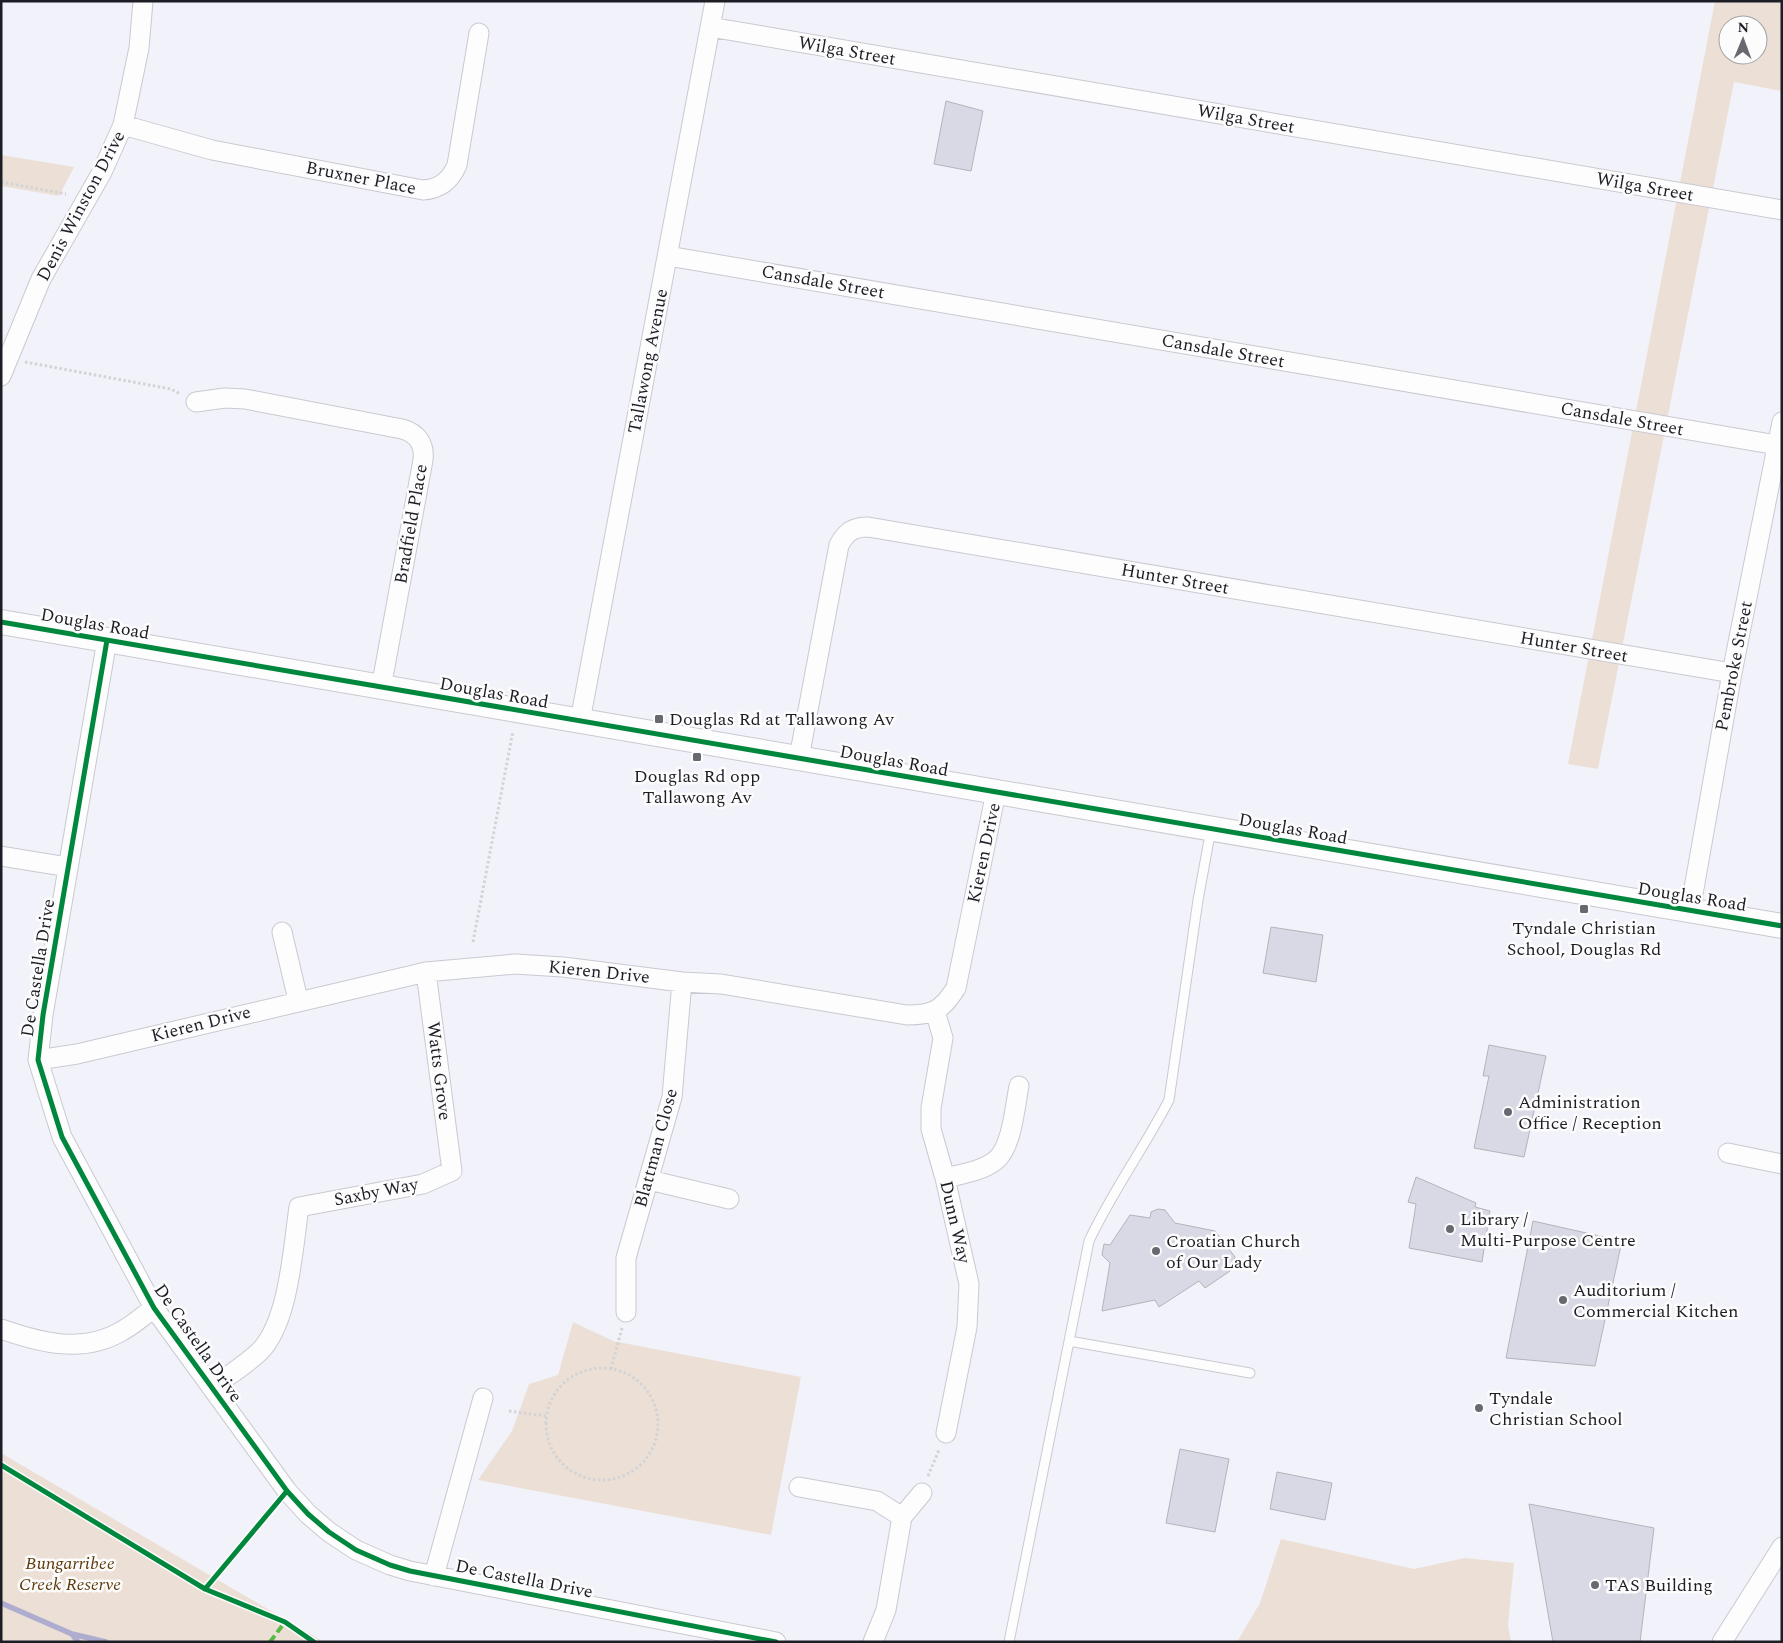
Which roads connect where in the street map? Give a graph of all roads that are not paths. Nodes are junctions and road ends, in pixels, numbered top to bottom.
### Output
1 (144, 1) edge
2 (715, 1) edge
3 (710, 27) junction
4 (479, 33) dead end
5 (123, 125) junction
6 (1782, 210) edge
7 (668, 256) junction
8 (4, 367) edge
9 (196, 402) road end
10 (1782, 422) edge
11 (1778, 446) junction
12 (1, 622) edge
13 (107, 640) junction
14 (1732, 674) junction
15 (381, 688) junction
16 (580, 721) junction
17 (798, 758) junction
18 (996, 792) junction
19 (1211, 829) junction
20 (1, 856) edge
21 (68, 867) junction
22 (1690, 911) junction
23 (1782, 926) edge
24 (282, 932) dead end
25 (426, 972) junction
26 (682, 982) junction
27 (298, 1000) junction
28 (935, 1011) junction
29 (38, 1060) junction
30 (1019, 1086) dead end
31 (1728, 1153) dead end
32 (1782, 1164) edge
33 (452, 1171) joint
34 (945, 1178) junction
35 (649, 1180) junction
36 (729, 1200) dead end
37 (154, 1308) junction
38 (626, 1312) road end
39 (1, 1329) edge
40 (1069, 1341) junction
41 (1250, 1373) dead end
42 (212, 1388) junction
43 (483, 1398) dead end
44 (946, 1433) road end
45 (799, 1487) dead end
46 (922, 1493) road end
47 (902, 1517) junction
48 (1782, 1547) edge
49 (434, 1576) junction
50 (776, 1642) edge
51 (874, 1642) edge
52 (1009, 1642) edge
53 (1722, 1642) edge

1 - 5 street, Denis Winston Drive
2 - 3 street, Tallawong Avenue
3 - 6 street, Wilga Street
3 - 7 street, Tallawong Avenue
4 - 5 street, Bruxner Place
5 - 8 street, Denis Winston Drive
7 - 11 street, Cansdale Street
7 - 16 street, Tallawong Avenue
9 - 15 street, Bradfield Place
10 - 11 street, Pembroke Street
11 - 14 street, Pembroke Street
12 - 13 street, Douglas Road
13 - 15 street, Douglas Road
13 - 21 street, De Castella Drive
14 - 17 street, Hunter Street
14 - 22 street, Pembroke Street
15 - 16 street, Douglas Road
16 - 17 street, Douglas Road
17 - 18 street, Douglas Road
18 - 19 street, Douglas Road
18 - 28 street, Kieren Drive
19 - 22 street, Douglas Road
19 - 40 lane
20 - 21 street
21 - 29 street, De Castella Drive
22 - 23 street, Douglas Road
24 - 27 street
25 - 26 street, Kieren Drive
25 - 27 street, Kieren Drive
25 - 33 street, Watts Grove
26 - 28 street, Kieren Drive
26 - 35 street, Blattman Close
27 - 29 street, Kieren Drive
28 - 34 street, Dunn Way
29 - 37 street, De Castella Drive
30 - 34 street
31 - 32 street
33 - 42 street, Saxby Way
34 - 44 street, Dunn Way
35 - 36 street
35 - 38 street, Blattman Close
37 - 39 street
37 - 42 street, De Castella Drive
40 - 41 lane
40 - 52 lane
42 - 49 street, De Castella Drive
43 - 49 street
45 - 47 street
46 - 47 street
47 - 51 street
48 - 53 street
49 - 50 street, De Castella Drive

